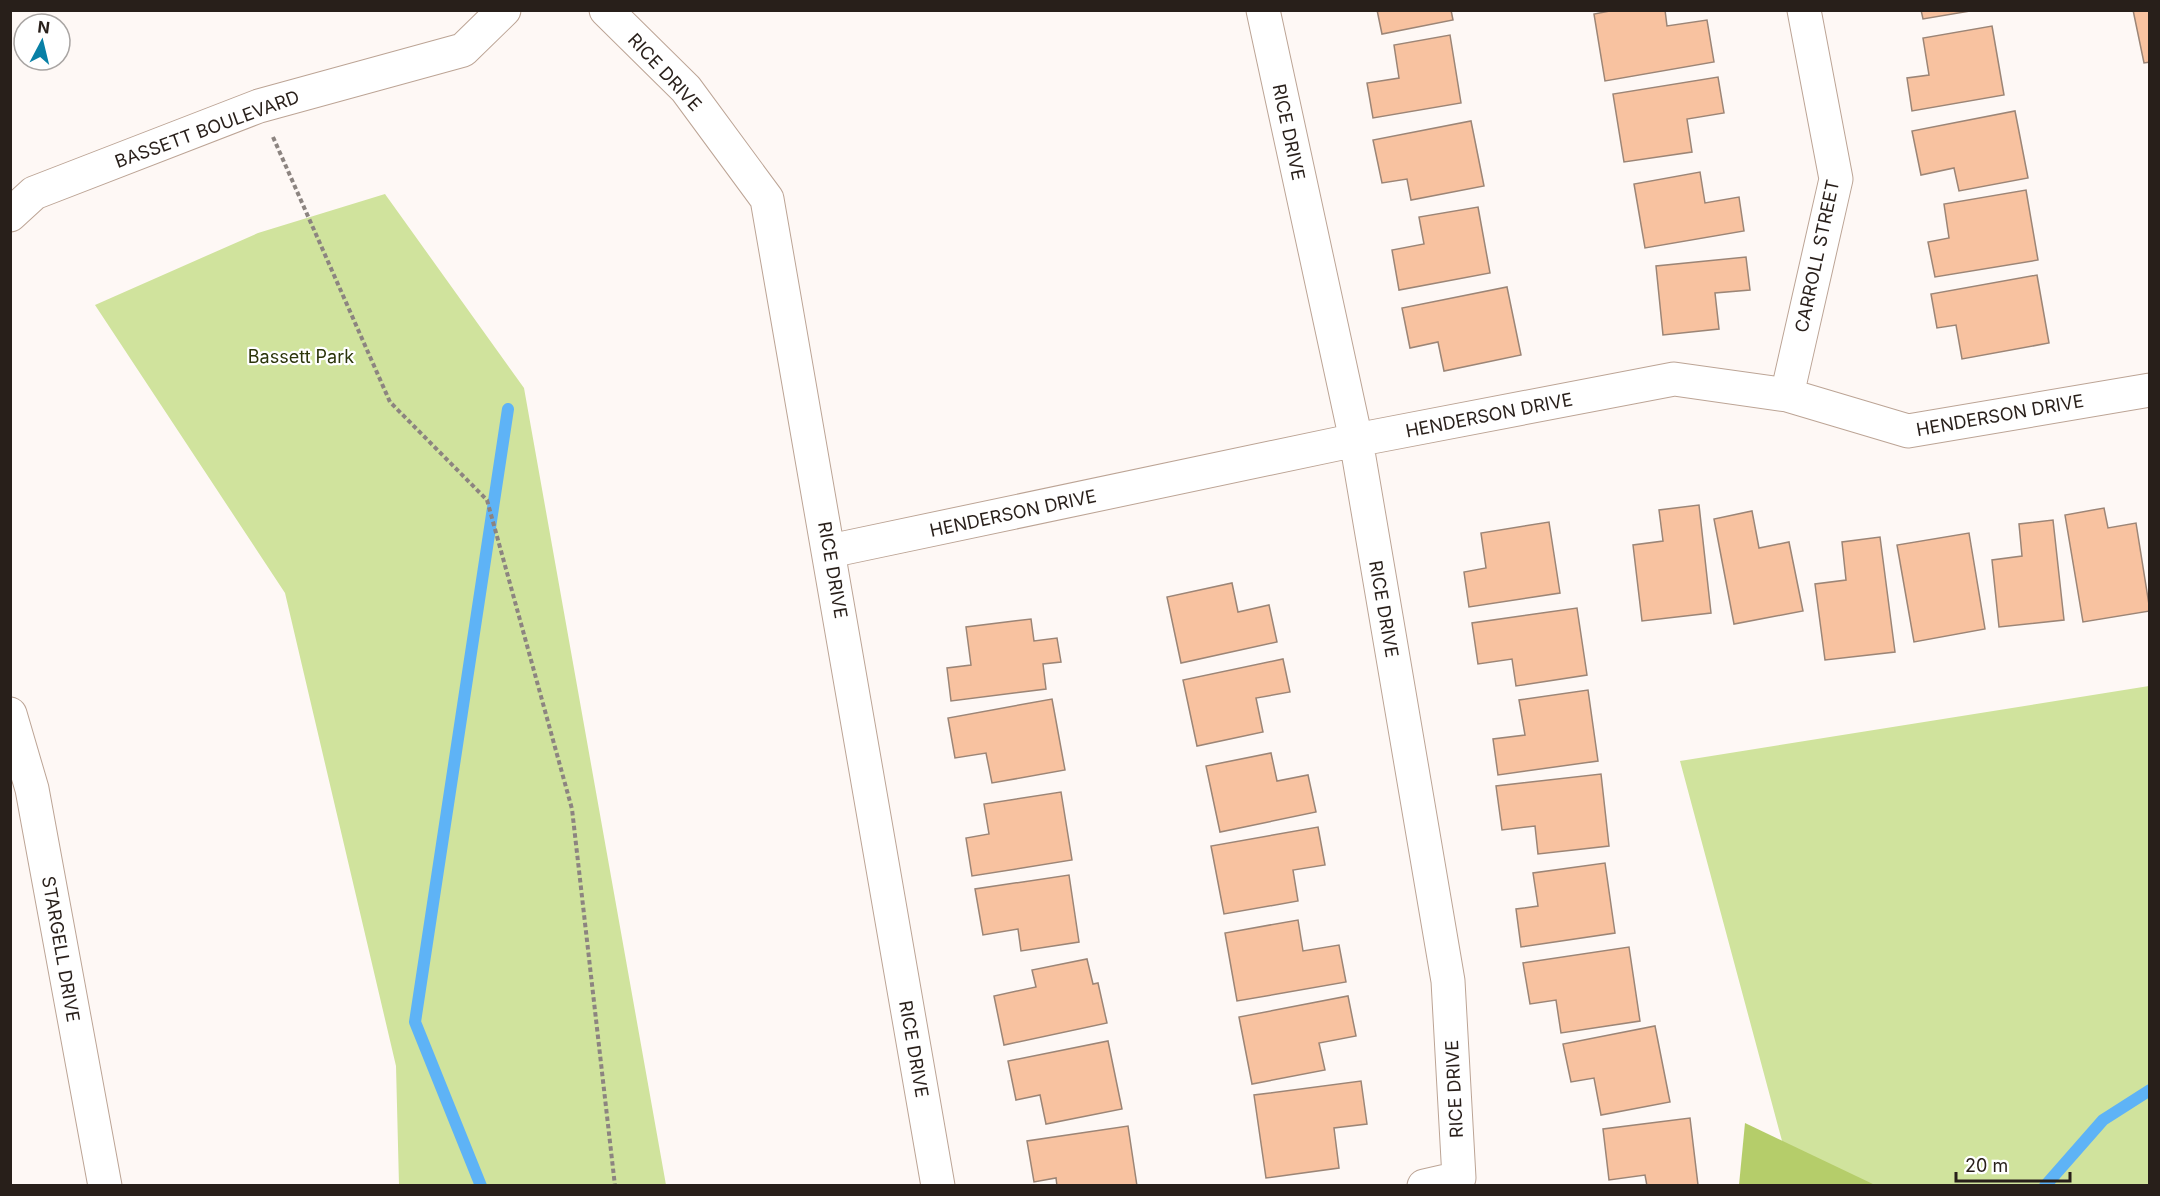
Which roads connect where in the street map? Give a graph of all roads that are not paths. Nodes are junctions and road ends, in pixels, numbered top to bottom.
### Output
1 (504, 10) edge
2 (606, 10) edge
3 (1263, 10) edge
4 (1804, 10) edge
5 (10, 215) edge
6 (2150, 390) edge
7 (1786, 396) junction
8 (1356, 440) junction
9 (830, 551) junction
10 (10, 714) edge
11 (105, 1185) edge
12 (938, 1185) edge
13 (1424, 1185) edge

1 - 5 street, BASSETT BOULEVARD
2 - 9 street, RICE DRIVE
3 - 8 street, RICE DRIVE
4 - 7 street, CARROLL STREET
6 - 7 street, HENDERSON DRIVE
7 - 8 street, HENDERSON DRIVE
8 - 9 street, HENDERSON DRIVE
8 - 13 street, RICE DRIVE
9 - 12 street, RICE DRIVE
10 - 11 street, STARGELL DRIVE

